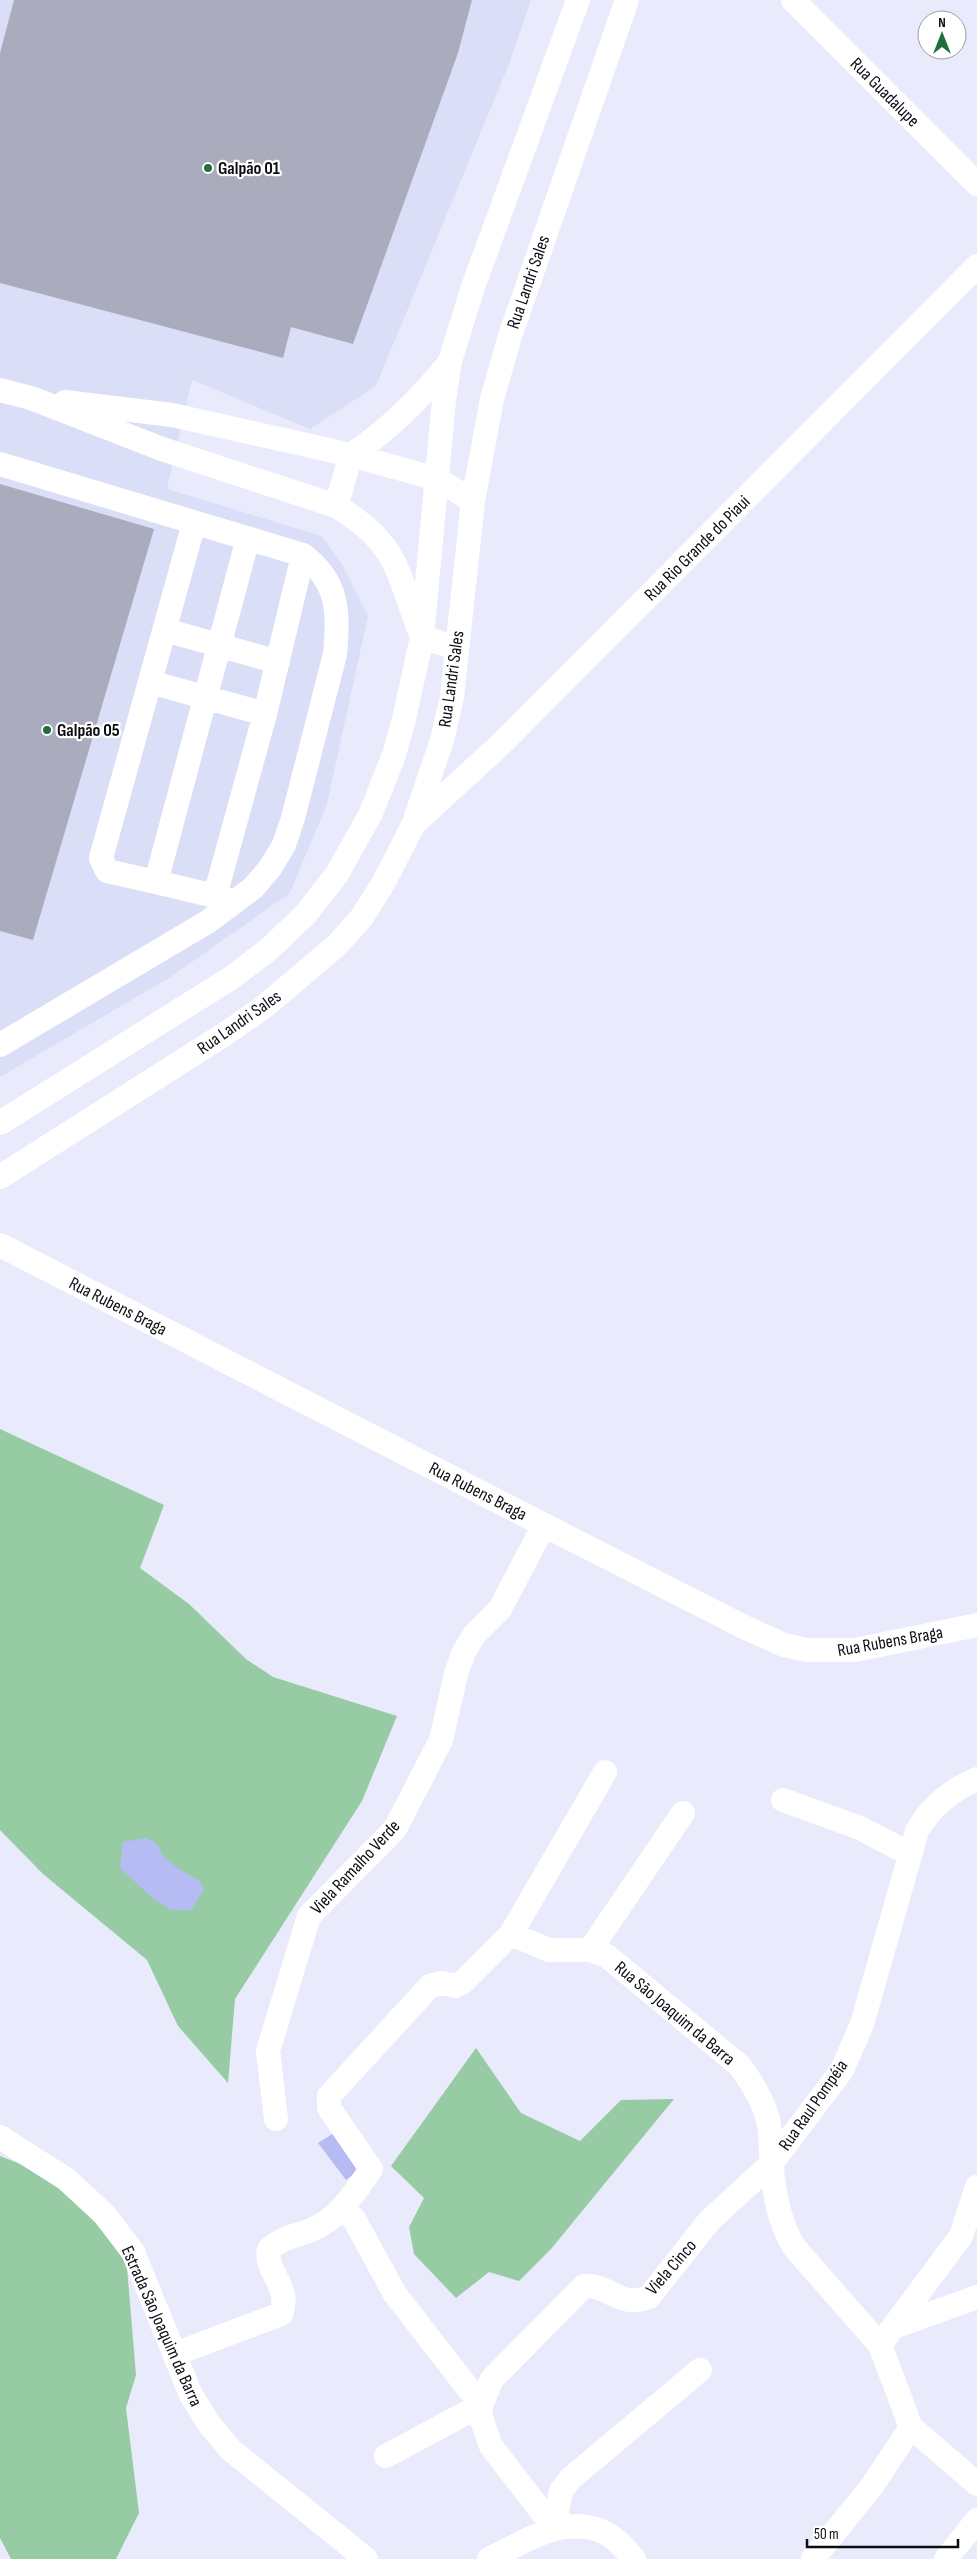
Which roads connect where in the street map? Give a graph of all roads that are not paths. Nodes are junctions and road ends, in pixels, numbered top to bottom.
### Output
1 (578, 0) edge
2 (628, 0) edge
3 (793, 0) edge
4 (977, 184) edge
5 (977, 266) edge
6 (450, 361) junction
7 (0, 390) edge
8 (31, 398) junction
9 (350, 455) junction
10 (0, 464) edge
11 (437, 479) junction
12 (473, 501) junction
13 (336, 506) junction
14 (194, 523) junction
15 (248, 538) junction
16 (303, 555) junction
17 (164, 630) junction
18 (422, 637) junction
19 (219, 647) junction
20 (456, 648) junction
21 (278, 662) junction
22 (150, 682) junction
23 (206, 696) junction
24 (265, 714) junction
25 (413, 825) junction
26 (156, 882) junction
27 (226, 898) junction
28 (0, 1024) edge
29 (26, 1031) junction
30 (0, 1045) edge
31 (0, 1123) edge
32 (0, 1177) edge
33 (0, 1245) edge
34 (544, 1525) junction
35 (977, 1625) edge
36 (605, 1772) dead end
37 (977, 1779) edge
38 (783, 1800) dead end
39 (683, 1813) dead end
40 (910, 1854) junction
41 (511, 1934) junction
42 (590, 1950) junction
43 (276, 2119) dead end
44 (0, 2137) edge
45 (771, 2164) junction
46 (977, 2187) edge
47 (342, 2209) junction
48 (977, 2296) edge
49 (887, 2336) junction
50 (175, 2354) junction
51 (700, 2370) dead end
52 (481, 2405) junction
53 (912, 2427) junction
54 (386, 2456) dead end
55 (977, 2484) edge
56 (977, 2520) edge
57 (554, 2528) junction
58 (366, 2559) edge
59 (489, 2559) edge
60 (634, 2559) edge
61 (813, 2559) edge
62 (946, 2559) edge

1 - 6 street, Rua Landri Sales
2 - 12 street, Rua Landri Sales
3 - 4 street, Rua Guadalupe
5 - 25 street, Rua Rio Grande do Piaui
6 - 9 street
6 - 11 street, Rua Landri Sales
7 - 8 street
8 - 9 street
8 - 13 street
9 - 11 street
9 - 13 street
10 - 14 street
11 - 12 street
11 - 18 street, Rua Landri Sales
12 - 20 street, Rua Landri Sales
13 - 18 street
14 - 15 street
14 - 17 street
15 - 16 street
15 - 19 street
16 - 21 street
16 - 27 street
17 - 19 street
17 - 22 street
18 - 20 street
18 - 31 street, Rua Landri Sales
19 - 21 street
19 - 23 street
20 - 25 street, Rua Landri Sales
21 - 24 street
22 - 23 street
22 - 26 street
23 - 24 street
23 - 26 street
24 - 27 street
25 - 32 street, Rua Landri Sales
26 - 27 street
27 - 29 street
28 - 29 street
29 - 30 street
33 - 34 street, Rua Rubens Braga
34 - 35 street, Rua Rubens Braga
34 - 43 street, Viela Ramalho Verde
36 - 41 street
37 - 40 street, Rua Raul Pompéia
38 - 40 street
39 - 42 street
40 - 45 street, Rua Raul Pompéia
41 - 42 street, Rua São Joaquim da Barra
41 - 47 street
42 - 45 street, Rua São Joaquim da Barra
44 - 50 street, Estrada São Joaquim da Barra
45 - 49 street, Rua Raul Pompéia
45 - 52 street, Viela Cinco
46 - 49 street
47 - 50 street
47 - 52 street
48 - 49 street
49 - 53 street, Rua Raul Pompéia
50 - 58 street, Estrada São Joaquim da Barra
51 - 57 street
52 - 54 street
52 - 57 street
53 - 55 street, Rua Raul Pompéia
53 - 61 street
56 - 62 street
57 - 59 street
57 - 60 street

